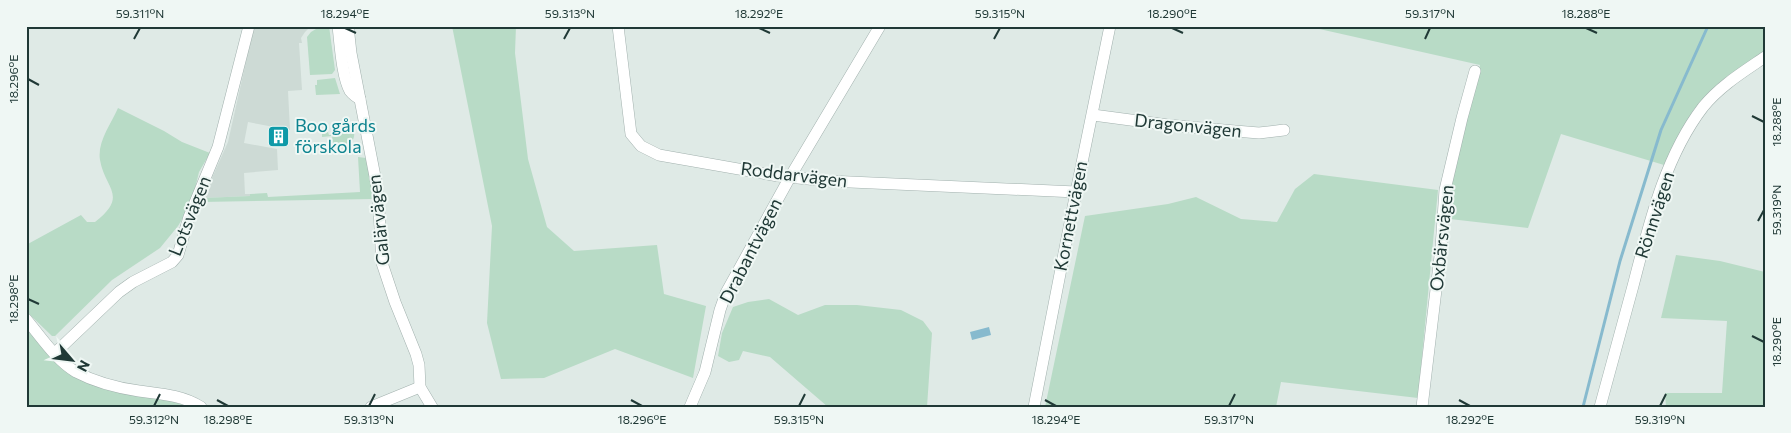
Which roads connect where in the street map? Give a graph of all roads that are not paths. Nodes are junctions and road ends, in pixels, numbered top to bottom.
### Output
1 (249, 26) edge
2 (338, 26) edge
3 (348, 26) edge
4 (618, 26) edge
5 (880, 26) edge
6 (1110, 26) edge
7 (1765, 57) edge
8 (1475, 71) dead end
9 (360, 99) junction
10 (1093, 115) junction
11 (1284, 130) dead end
12 (790, 177) junction
13 (1076, 192) junction
14 (26, 319) edge
15 (55, 353) junction
16 (420, 387) junction
17 (201, 407) edge
18 (371, 407) edge
19 (432, 407) edge
20 (690, 407) edge
21 (1034, 407) edge
22 (1422, 407) edge
23 (1600, 407) edge

1 - 15 street, Lotsvägen
2 - 9 street
3 - 9 street, Galärvägen
4 - 12 street, Roddarvägen
5 - 12 street, Drabantvägen
6 - 10 street, Kornettvägen
7 - 23 street, Rönnvägen
8 - 22 street, Oxbärsvägen
9 - 16 street, Galärvägen
10 - 11 street, Dragonvägen
10 - 13 street, Kornettvägen
12 - 13 street, Roddarvägen
12 - 20 street, Drabantvägen
13 - 21 street, Kornettvägen
14 - 15 street
15 - 17 street
16 - 18 street
16 - 19 street, Galärvägen

